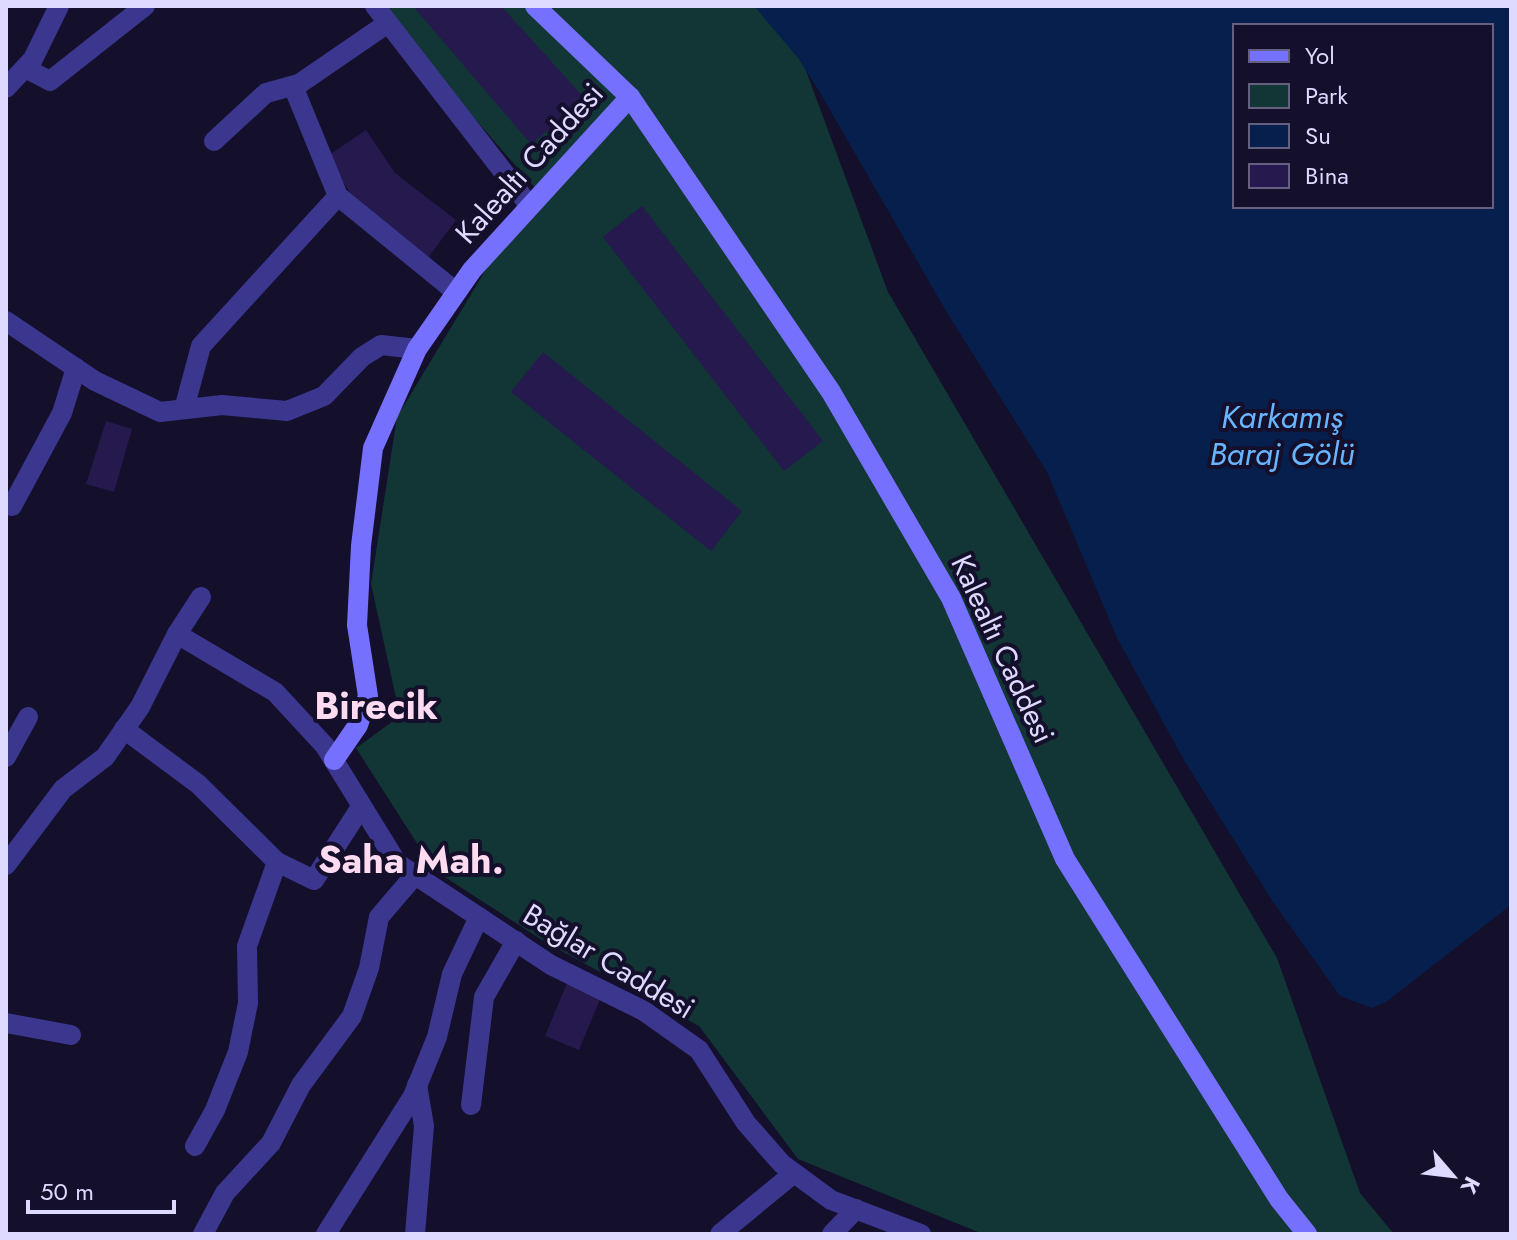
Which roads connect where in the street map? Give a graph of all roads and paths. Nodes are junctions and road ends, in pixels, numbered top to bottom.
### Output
1 (59, 6) edge
2 (145, 6) edge
3 (375, 6) edge
4 (535, 6) edge
5 (388, 23) junction
6 (25, 68) junction
7 (293, 86) junction
8 (6, 88) edge
9 (630, 97) junction
10 (214, 141) dead end
11 (338, 196) junction
12 (529, 205) junction
13 (456, 292) junction
14 (6, 321) edge
15 (417, 349) junction
16 (76, 368) junction
17 (184, 409) junction
18 (12, 506) dead end
19 (201, 597) dead end
20 (177, 634) junction
21 (28, 717) dead end
22 (124, 729) junction
23 (6, 757) edge
24 (334, 760) junction
25 (361, 807) junction
26 (277, 862) junction
27 (6, 865) edge
28 (415, 875) junction
29 (479, 917) junction
30 (516, 941) junction
31 (6, 1023) edge
32 (71, 1035) dead end
33 (417, 1085) junction
34 (471, 1105) dead end
35 (195, 1146) dead end
36 (794, 1173) junction
37 (856, 1209) junction
38 (203, 1234) edge
39 (326, 1234) edge
40 (415, 1234) edge
41 (720, 1234) edge
42 (832, 1234) edge
43 (921, 1234) edge
44 (1307, 1234) edge

1 - 6 street
2 - 6 street
3 - 5 street
4 - 9 street, Kalealtı Caddesi
5 - 7 street
5 - 12 street
6 - 8 street
7 - 10 street
7 - 11 street
9 - 12 street, Kalealtı Caddesi
9 - 44 street, Kalealtı Caddesi
11 - 13 street
11 - 17 street
12 - 13 street, Kalealtı Caddesi
13 - 15 street, Kalealtı Caddesi
14 - 16 street
15 - 17 street
15 - 24 street, Kalealtı Caddesi
16 - 17 street
16 - 18 street
19 - 20 street
20 - 22 street
20 - 24 street, Bağlar Caddesi
21 - 23 street
22 - 26 street
22 - 27 street
24 - 25 street, Bağlar Caddesi
25 - 26 street
25 - 28 street, Bağlar Caddesi
26 - 35 street
28 - 29 street, Bağlar Caddesi
28 - 38 street
29 - 30 street, Bağlar Caddesi
29 - 33 street
30 - 34 street
30 - 36 street, Bağlar Caddesi
31 - 32 street
33 - 39 street
33 - 40 street
36 - 37 street, Bağlar Caddesi
36 - 41 street
37 - 42 street
37 - 43 street, Bağlar Caddesi

